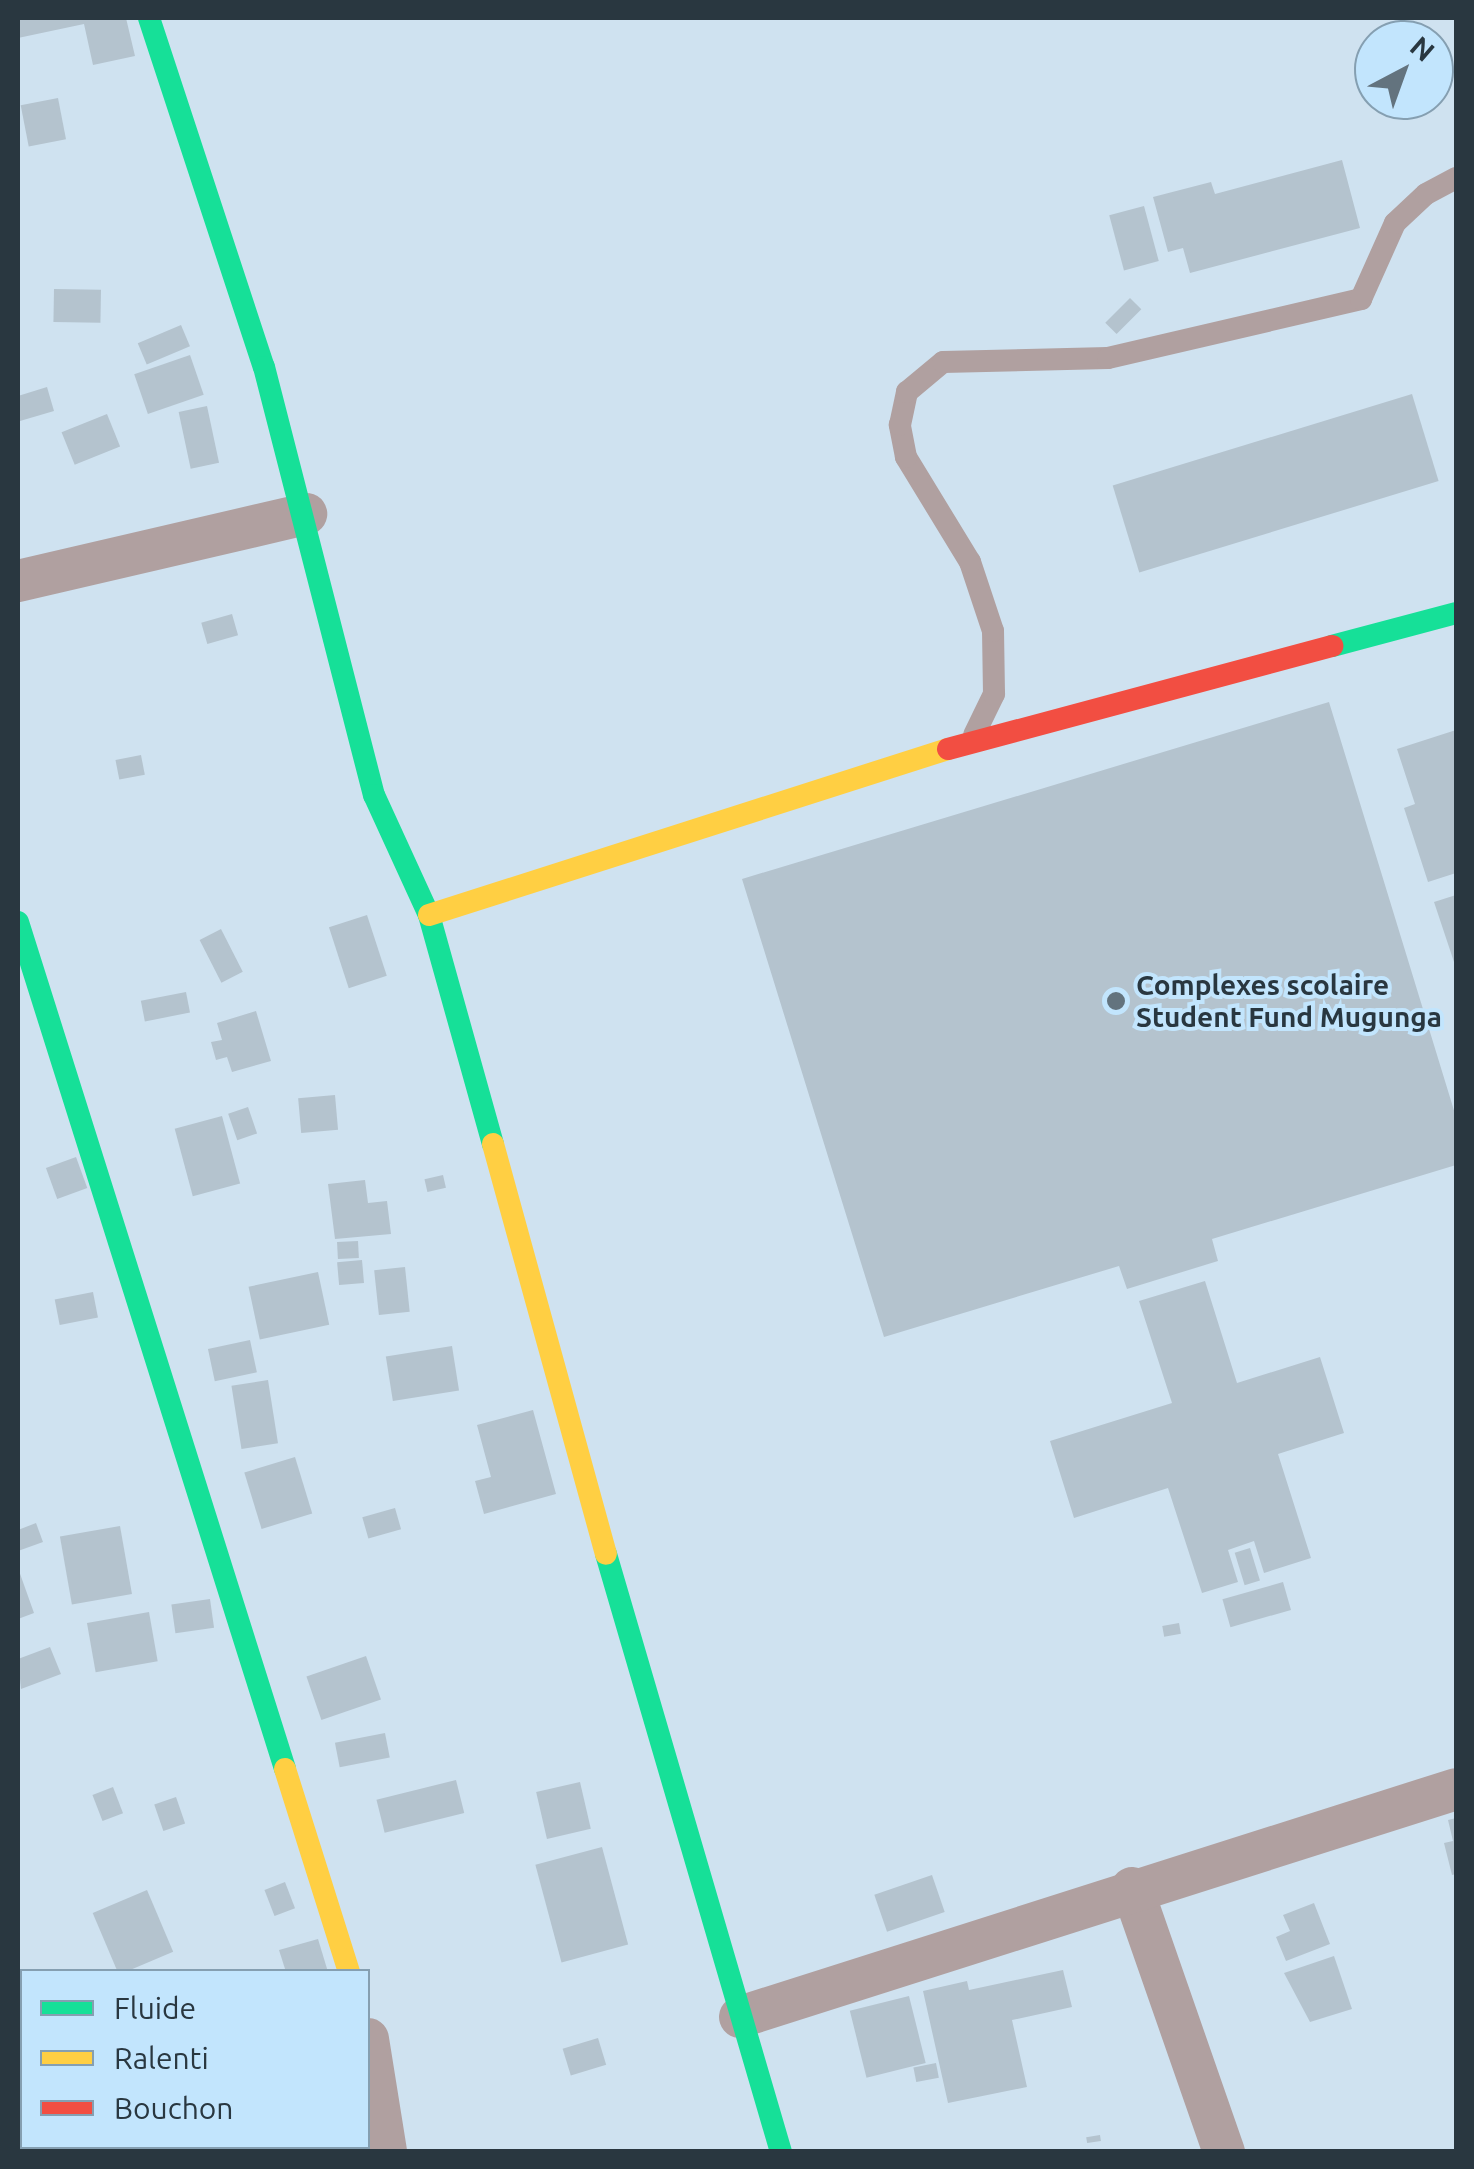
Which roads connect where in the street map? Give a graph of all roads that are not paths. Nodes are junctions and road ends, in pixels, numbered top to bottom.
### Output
1 (150, 18) edge
2 (1456, 178) edge
3 (306, 514) junction
4 (18, 581) edge
5 (1456, 613) edge
6 (970, 742) junction
7 (429, 915) junction
8 (18, 922) edge
9 (1456, 1789) edge
10 (1132, 1888) junction
11 (348, 1969) edge
12 (740, 2018) junction
13 (370, 2052) edge
14 (386, 2152) edge
15 (781, 2152) edge
16 (1224, 2152) edge

1 - 3 street
2 - 6 lane
3 - 4 street
3 - 7 street
5 - 6 street
6 - 7 street
7 - 12 street
8 - 11 street
9 - 10 street
10 - 12 street
10 - 16 street
12 - 15 street
13 - 14 street

